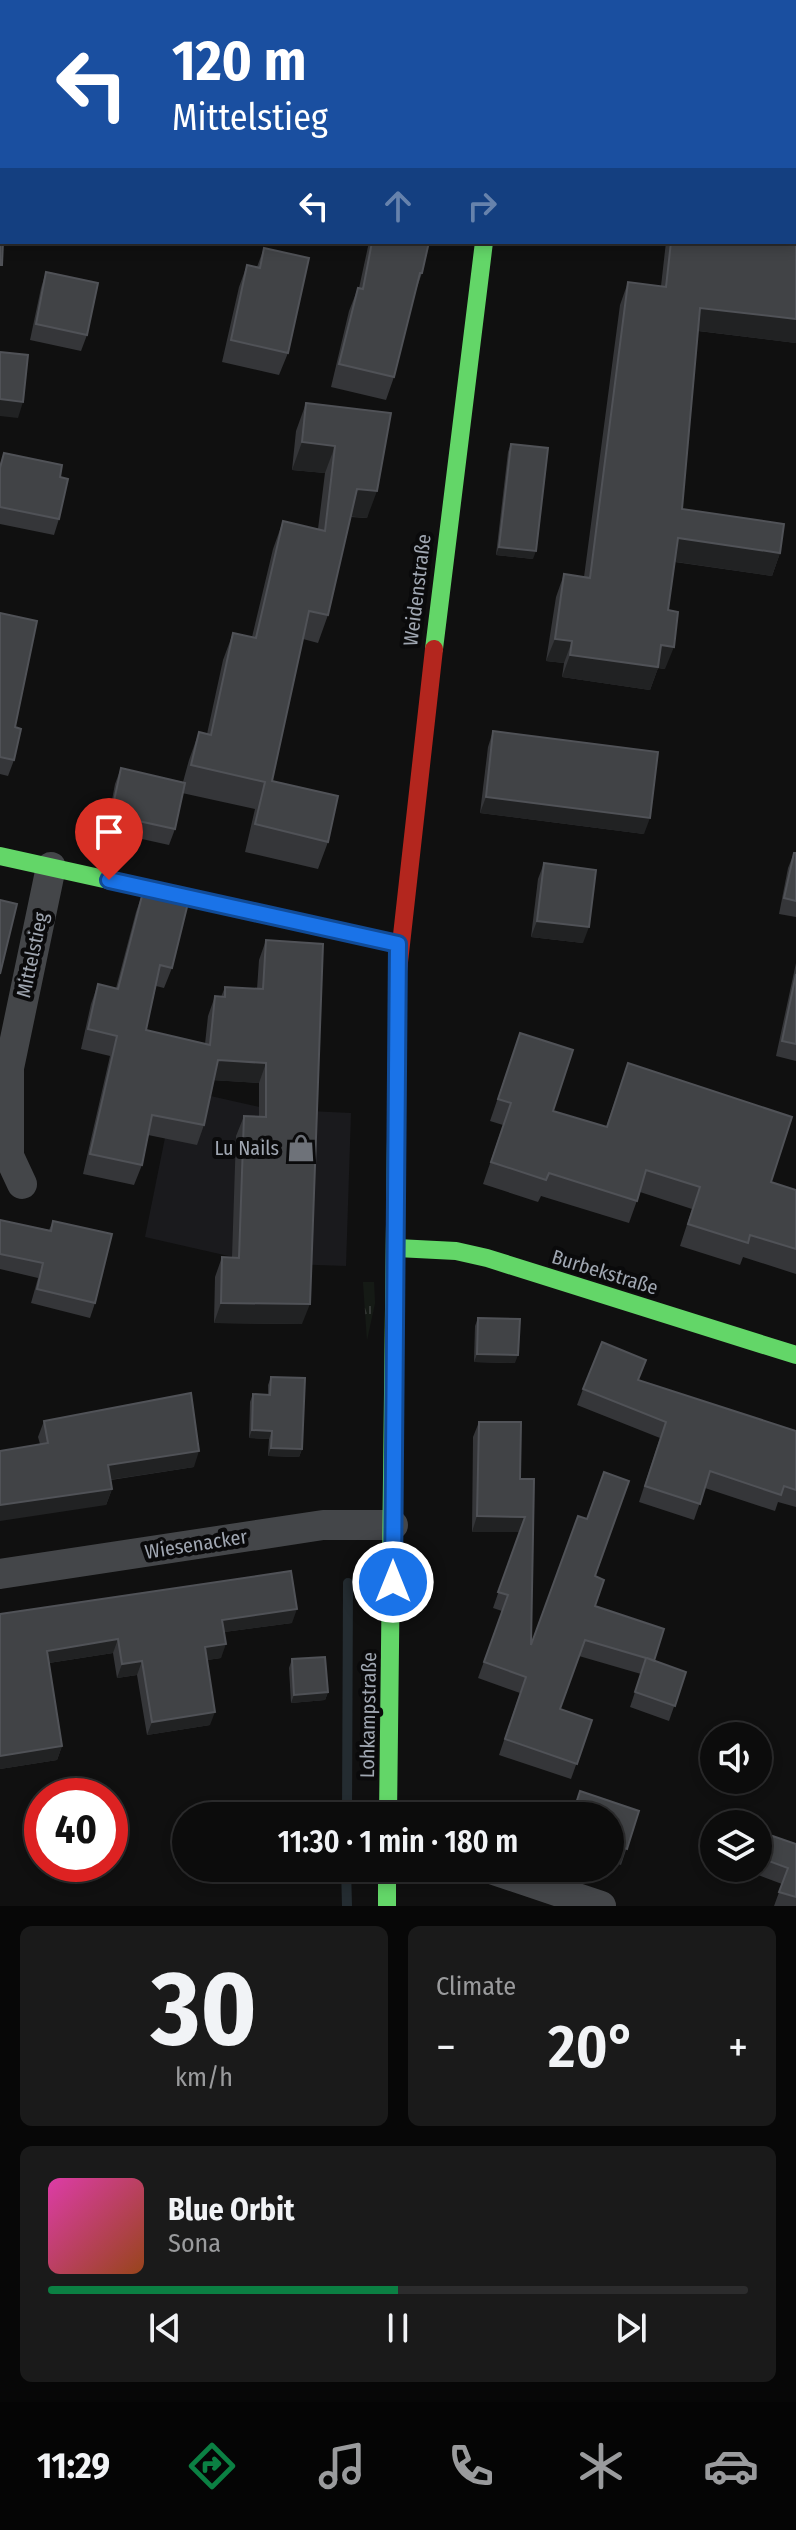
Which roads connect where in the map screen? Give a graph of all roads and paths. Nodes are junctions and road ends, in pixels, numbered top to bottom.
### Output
1 (484, 244) edge
2 (0, 856) edge
3 (51, 867) junction
4 (398, 944) junction
5 (22, 1184) dead end
6 (397, 1248) junction
7 (796, 1355) edge
8 (393, 1525) junction
9 (0, 1574) edge
10 (388, 1802) edge
11 (387, 1882) edge
12 (530, 1882) edge
13 (387, 1906) edge
14 (601, 1906) edge

1 - 4 street, Weidenstraße
2 - 3 street
3 - 4 street
3 - 5 street, Mittelstieg
4 - 6 street, Lohkampstraße
6 - 7 street, Burbekstraße
6 - 8 street, Lohkampstraße
8 - 9 street, Wiesenacker
8 - 10 street, Lohkampstraße
11 - 13 street
12 - 14 street

